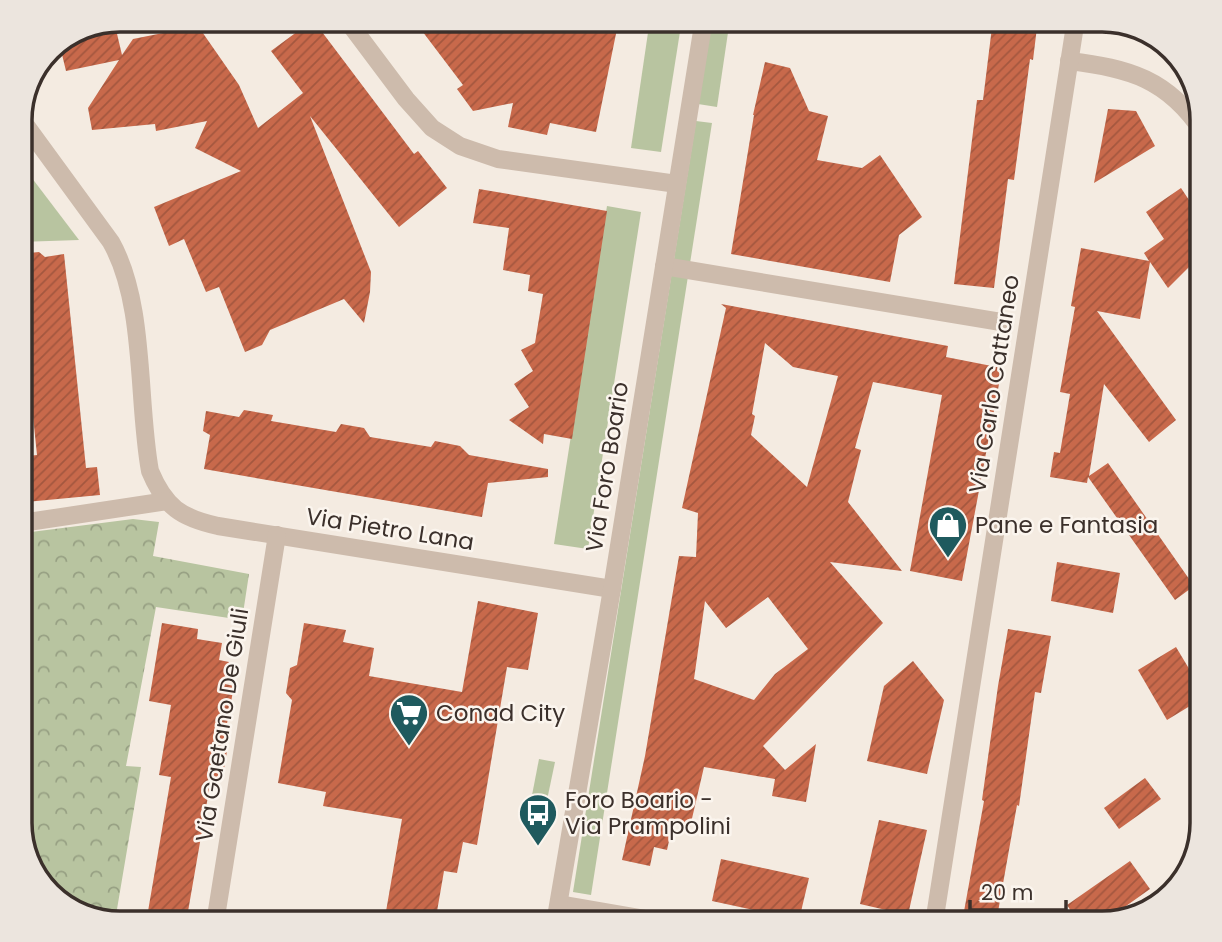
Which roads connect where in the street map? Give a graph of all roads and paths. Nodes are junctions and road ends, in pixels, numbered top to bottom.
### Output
1 (355, 31) edge
2 (702, 31) edge
3 (1074, 31) edge
4 (1069, 61) junction
5 (1190, 114) edge
6 (32, 134) edge
7 (677, 184) junction
8 (664, 266) junction
9 (1001, 322) dead end
10 (167, 501) junction
11 (32, 521) edge
12 (277, 535) junction
13 (612, 589) junction
14 (559, 904) junction
15 (217, 911) edge
16 (558, 911) edge
17 (600, 911) edge
18 (936, 911) edge

1 - 7 street
2 - 7 street, Via Foro Boario
3 - 4 street, Via Carlo Cattaneo
4 - 5 street
4 - 18 street, Via Carlo Cattaneo
6 - 10 street, Via Pietro Lana
7 - 8 street, Via Foro Boario
8 - 9 street
8 - 13 street, Via Foro Boario
10 - 11 street
10 - 12 street, Via Pietro Lana
12 - 13 street, Via Pietro Lana
12 - 15 street, Via Gaetano De Giuli
13 - 14 street, Via Foro Boario
14 - 16 street, Via Foro Boario
14 - 17 street

